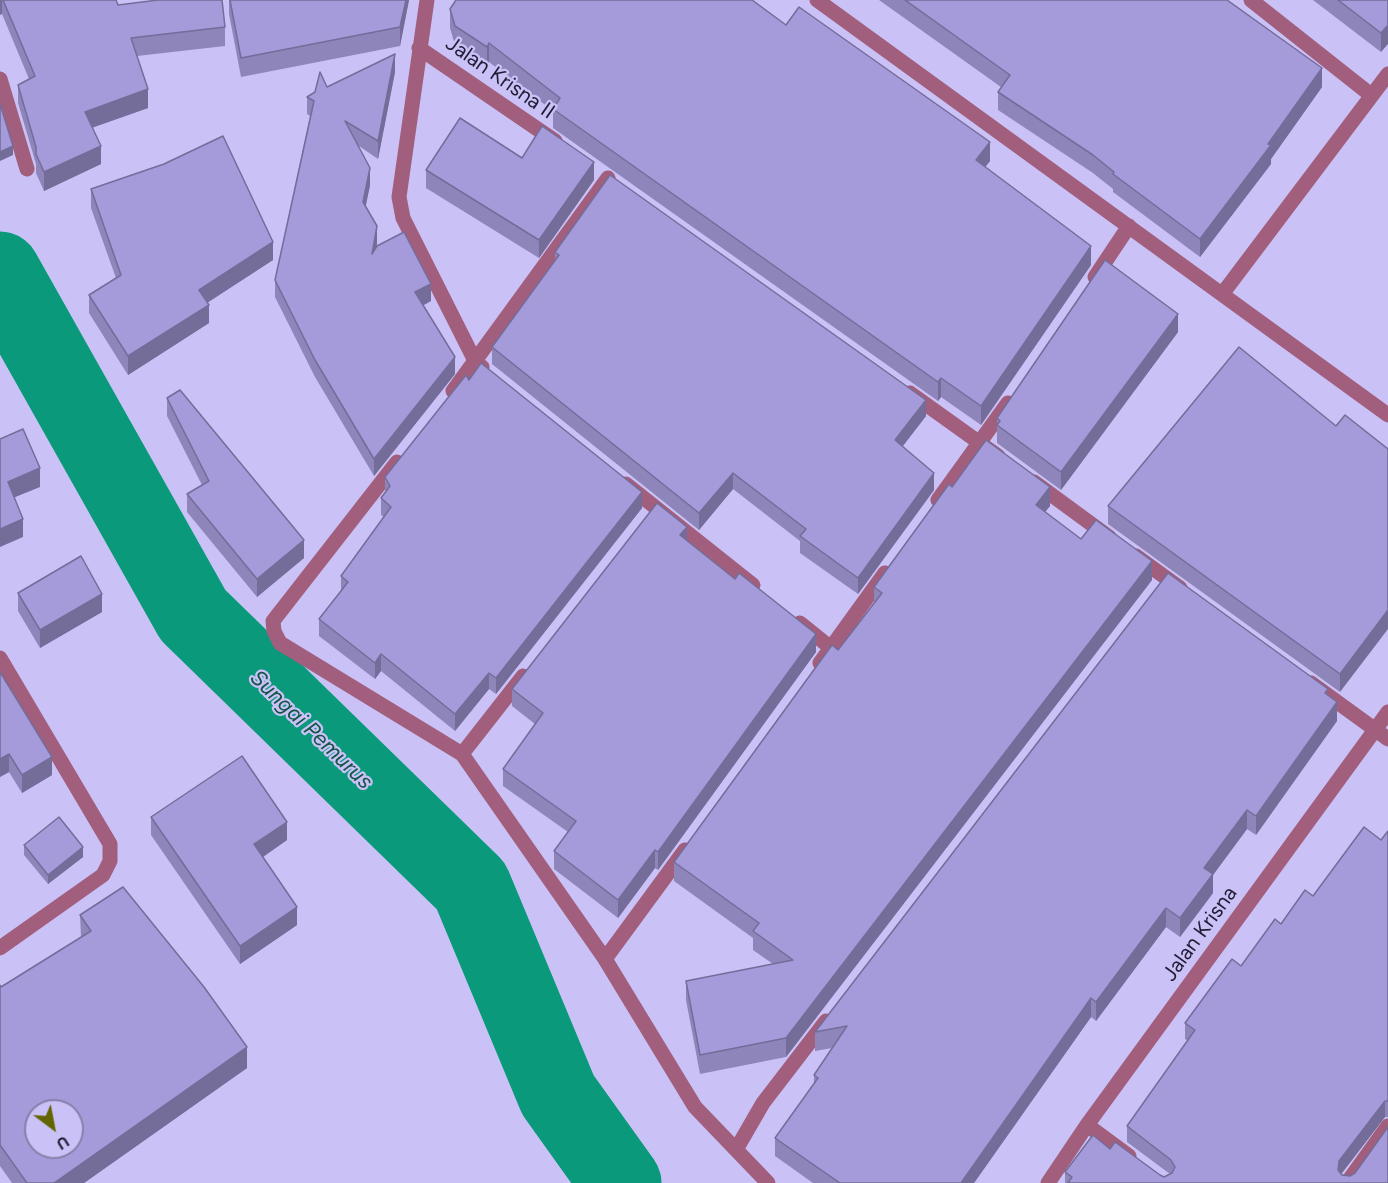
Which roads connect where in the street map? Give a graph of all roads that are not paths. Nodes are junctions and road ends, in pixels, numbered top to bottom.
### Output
1 (427, 0) edge
2 (1251, 0) edge
3 (824, 2) edge
4 (419, 48) junction
5 (1388, 74) edge
6 (0, 79) edge
7 (1371, 94) junction
8 (570, 152) edge
9 (27, 169) dead end
10 (608, 178) edge
11 (1130, 226) junction
12 (1089, 285) edge
13 (1223, 293) junction
14 (476, 363) junction
15 (494, 377) edge
16 (894, 382) edge
17 (1014, 394) edge
18 (447, 399) edge
19 (1388, 415) edge
20 (980, 443) junction
21 (404, 453) edge
22 (610, 471) edge
23 (926, 518) edge
24 (892, 564) edge
25 (766, 596) edge
26 (1194, 599) edge
27 (785, 611) edge
28 (831, 648) junction
29 (0, 658) edge
30 (534, 663) edge
31 (1299, 674) edge
32 (811, 676) edge
33 (1388, 712) edge
34 (1382, 734) edge
35 (462, 754) junction
36 (695, 836) edge
37 (0, 948) edge
38 (605, 959) junction
39 (835, 1010) edge
40 (1087, 1125) junction
41 (1388, 1126) edge
42 (736, 1148) junction
43 (1139, 1164) edge
44 (768, 1183) edge
45 (1048, 1183) edge
46 (1347, 1183) edge

1 - 4 street
2 - 7 street
3 - 11 street
4 - 8 street, Jalan Krisna II
4 - 14 street
5 - 7 street
6 - 9 street
7 - 13 street
10 - 14 street
11 - 12 street
11 - 13 street
13 - 19 street
14 - 15 street
14 - 18 street
16 - 20 street
17 - 20 street
20 - 23 street
20 - 26 street
21 - 35 street
22 - 25 street
24 - 28 street
27 - 28 street
28 - 32 street
29 - 37 street
30 - 35 street
31 - 34 street
33 - 34 street, Jalan Krisna
34 - 40 street, Jalan Krisna
35 - 38 street
36 - 38 street
38 - 42 street
39 - 42 street
40 - 43 street
40 - 45 street, Jalan Krisna
41 - 46 street
42 - 44 street

